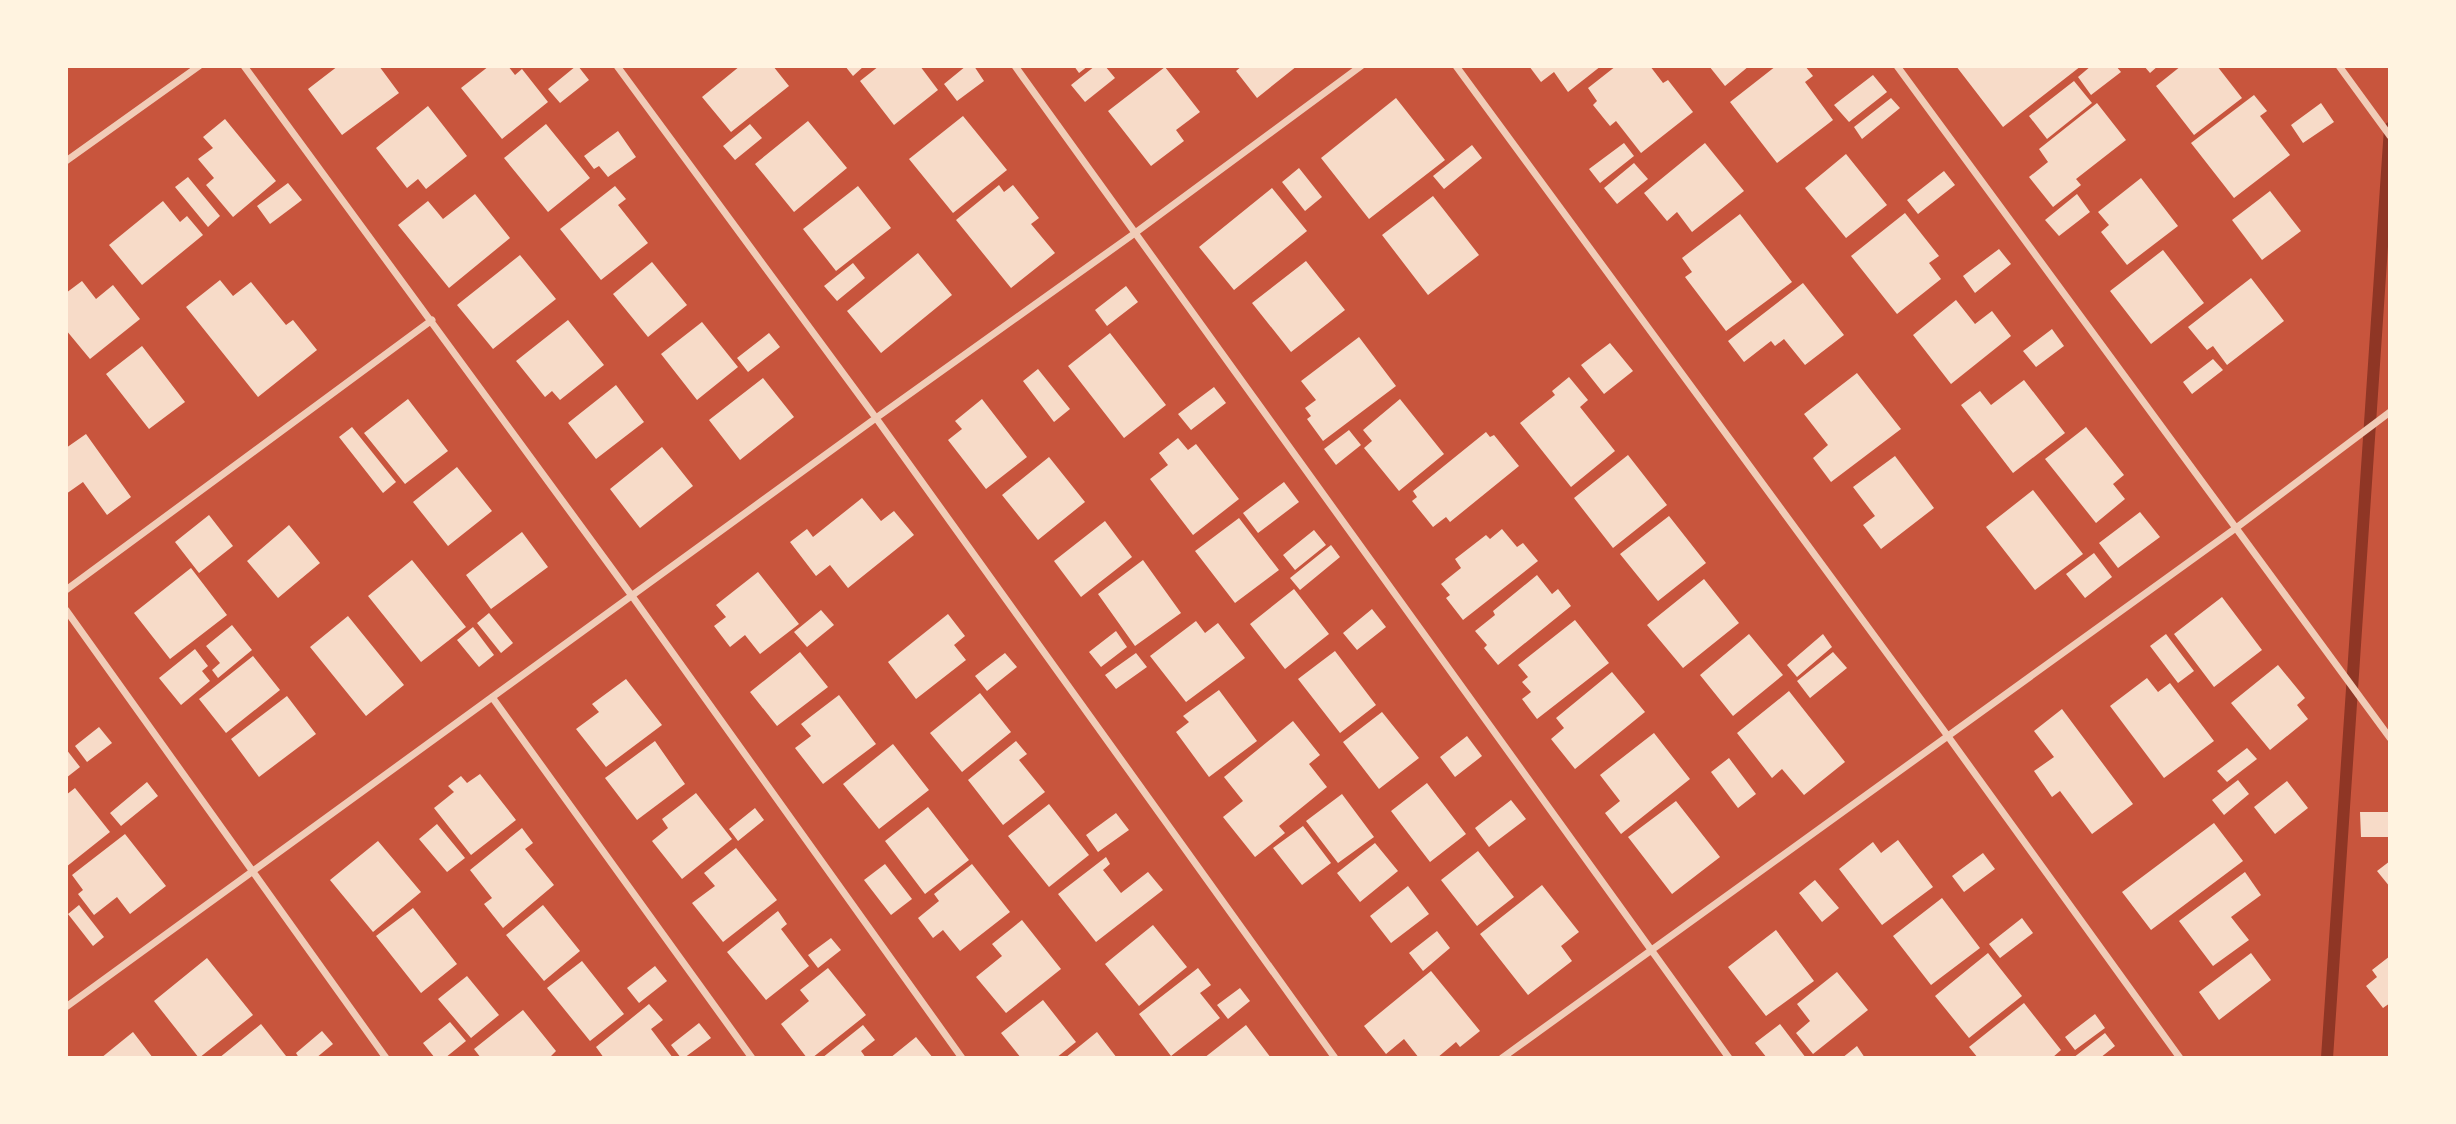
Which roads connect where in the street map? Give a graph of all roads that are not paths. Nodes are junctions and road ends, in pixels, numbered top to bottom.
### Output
1 (199, 66) edge
2 (244, 66) edge
3 (617, 66) edge
4 (1015, 66) edge
5 (1362, 66) edge
6 (1456, 66) edge
7 (1897, 66) edge
8 (2339, 66) edge
9 (2389, 136) edge
10 (66, 161) edge
11 (1135, 233) junction
12 (432, 320) junction
13 (2389, 412) edge
14 (876, 418) junction
15 (2236, 528) junction
16 (66, 590) edge
17 (632, 596) junction
18 (66, 610) edge
19 (492, 698) junction
20 (1947, 735) junction
21 (2389, 738) edge
22 (253, 873) junction
23 (1652, 950) junction
24 (66, 1007) edge
25 (386, 1058) edge
26 (752, 1058) edge
27 (962, 1058) edge
28 (1335, 1058) edge
29 (1502, 1058) edge
30 (1729, 1058) edge
31 (2179, 1058) edge

1 - 10 street
2 - 12 street
3 - 14 street
4 - 11 street
5 - 11 street
6 - 20 street
7 - 15 street
8 - 9 street
11 - 14 street
11 - 23 street
12 - 16 street
12 - 17 street
13 - 15 street
14 - 17 street
14 - 28 street
15 - 20 street
15 - 21 street
17 - 19 street
17 - 27 street
18 - 22 street
19 - 22 street
19 - 26 street
20 - 23 street
20 - 31 street
22 - 24 street
22 - 25 street
23 - 29 street
23 - 30 street

